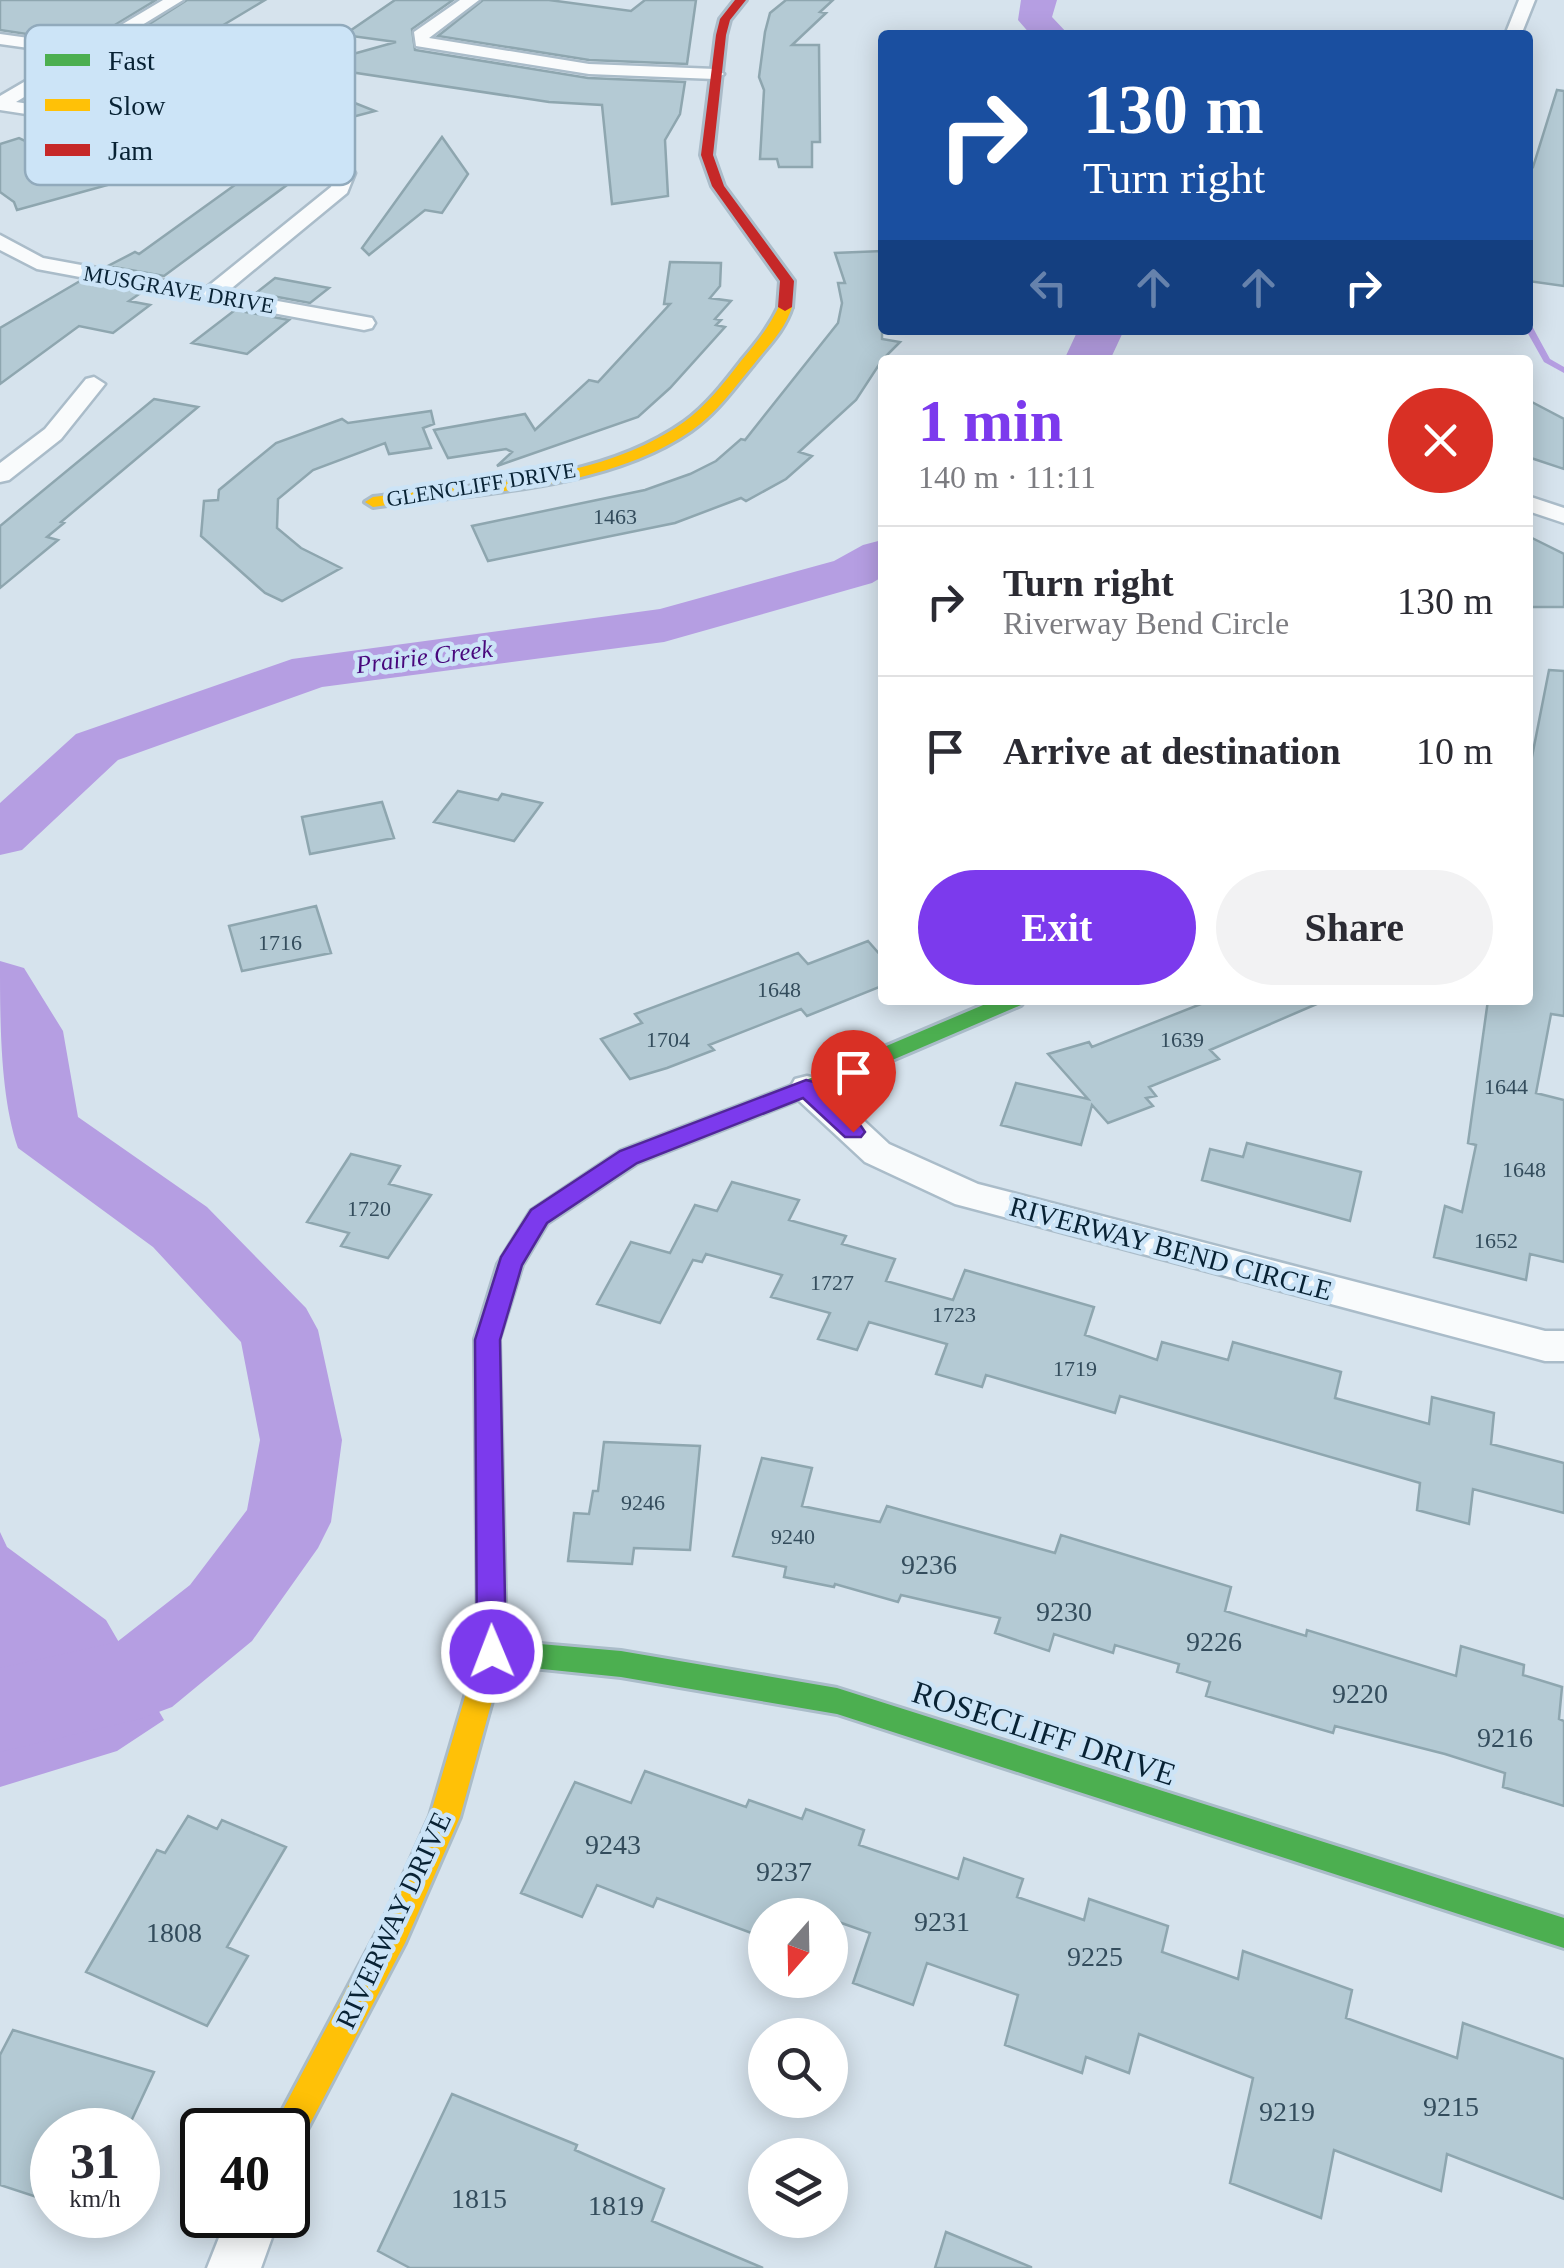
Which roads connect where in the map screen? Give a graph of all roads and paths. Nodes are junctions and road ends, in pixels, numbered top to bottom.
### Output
1 (175, 0) edge
2 (471, 0) edge
3 (741, 0) edge
4 (1527, 0) edge
5 (132, 25) edge
6 (1515, 30) edge
7 (0, 39) edge
8 (25, 42) edge
9 (715, 74) junction
10 (25, 89) edge
11 (0, 104) edge
12 (25, 108) edge
13 (341, 185) edge
14 (0, 241) edge
15 (210, 295) junction
16 (364, 323) dead end
17 (94, 384) dead end
18 (0, 475) edge
19 (372, 502) dead end
20 (1533, 506) edge
21 (1564, 516) edge
22 (1002, 1005) edge
23 (806, 1088) junction
24 (1564, 1346) edge
25 (492, 1652) junction
26 (1564, 1933) edge
27 (300, 2108) edge
28 (245, 2238) edge
29 (234, 2268) edge

1 - 5 street
2 - 9 street
3 - 9 street, GLENCLIFF DRIVE
4 - 6 street
7 - 8 street
9 - 19 street, GLENCLIFF DRIVE
10 - 11 street
11 - 12 street
13 - 15 street
14 - 15 street, MUSGRAVE DRIVE
15 - 16 street, MUSGRAVE DRIVE
17 - 18 street
20 - 21 street
22 - 23 street, RIVERWAY DRIVE
23 - 24 street, RIVERWAY BEND CIRCLE
23 - 25 street, RIVERWAY DRIVE
25 - 26 street, ROSECLIFF DRIVE
25 - 27 street, RIVERWAY DRIVE
28 - 29 street

